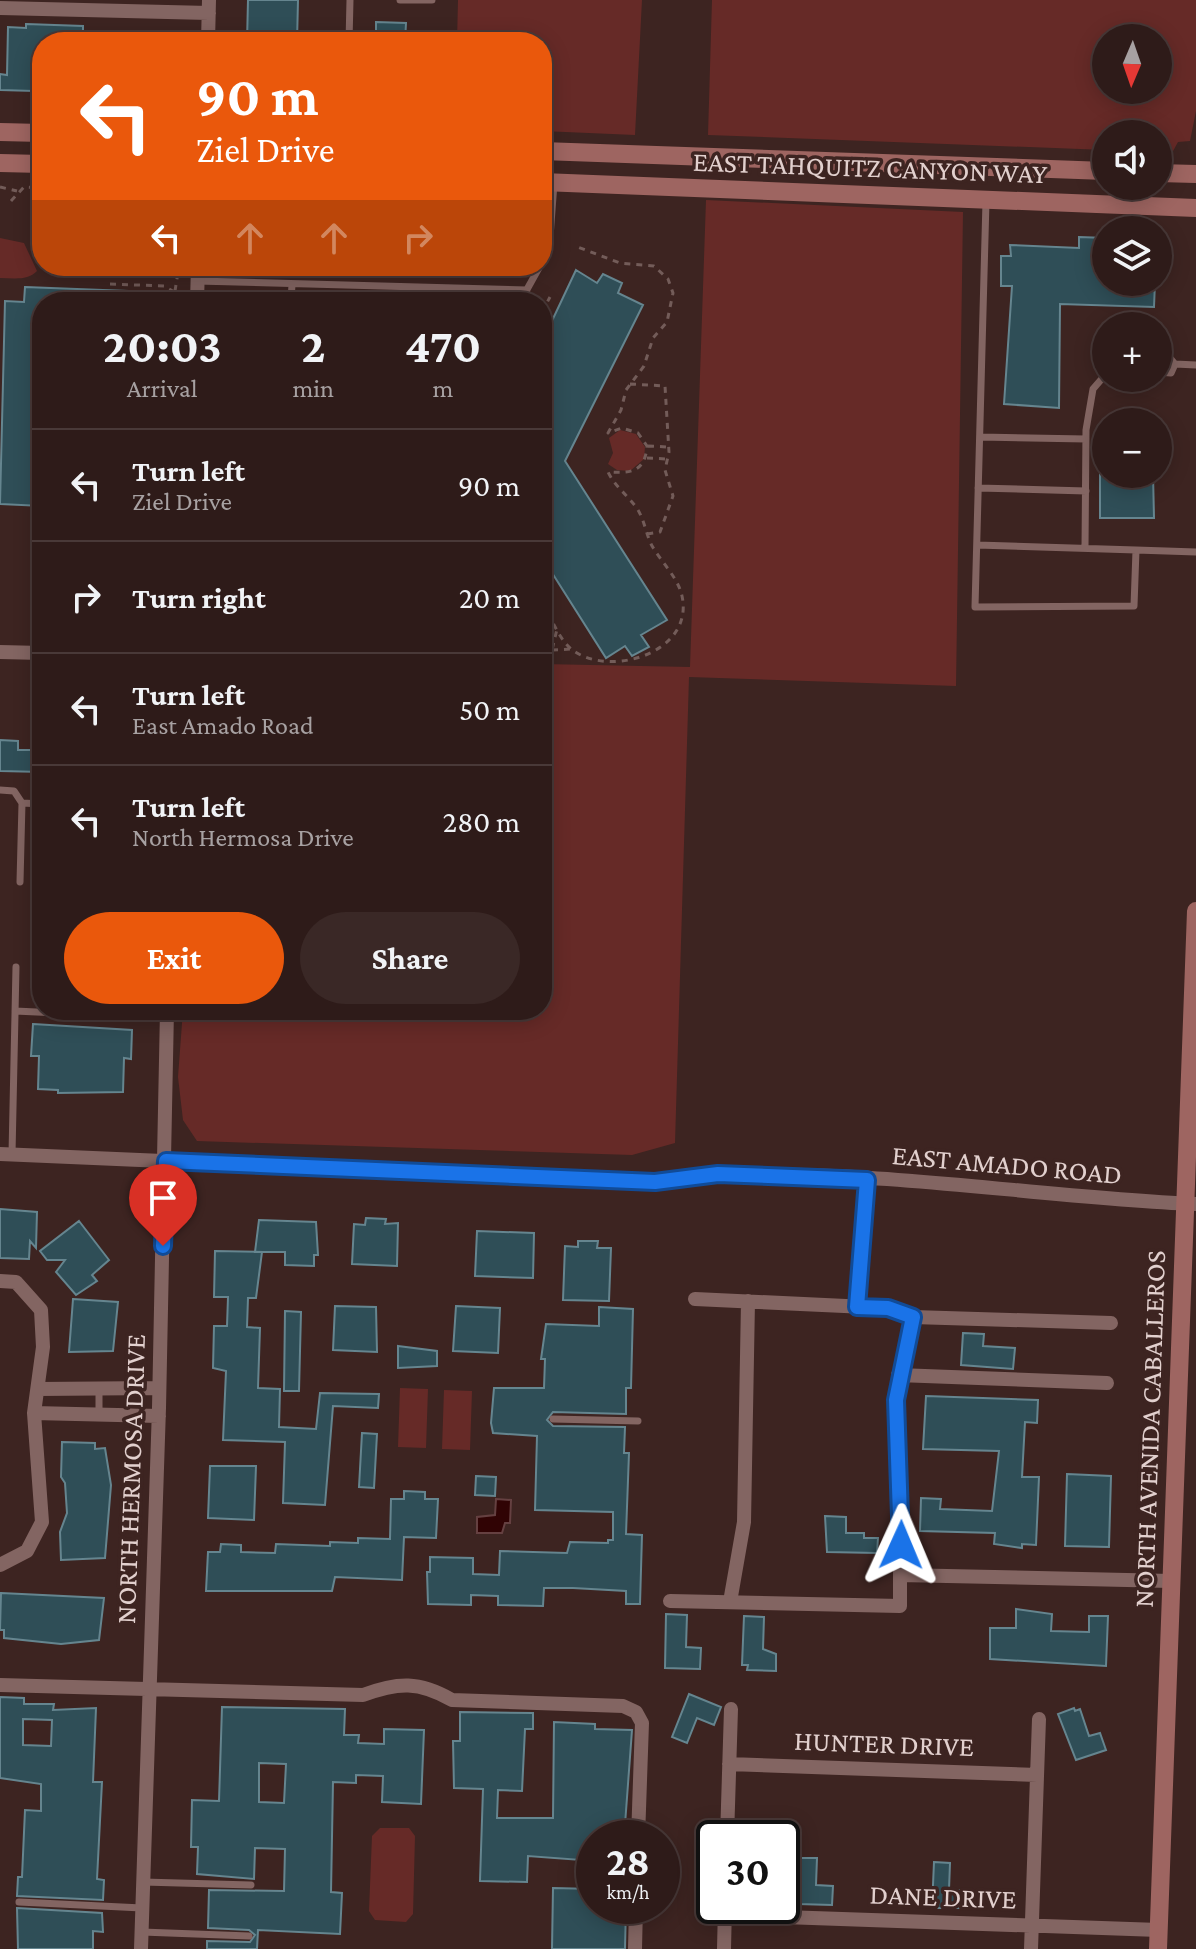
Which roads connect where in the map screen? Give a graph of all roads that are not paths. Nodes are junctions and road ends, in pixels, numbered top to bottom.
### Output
1 (350, 0) edge
2 (400, 0) edge
3 (432, 0) edge
4 (81, 5) edge
5 (209, 7) edge
6 (0, 8) edge
7 (208, 32) edge
8 (349, 32) edge
9 (0, 132) edge
10 (32, 133) edge
11 (552, 151) edge
12 (0, 163) edge
13 (32, 164) edge
14 (1092, 171) edge
15 (1172, 173) edge
16 (1196, 174) edge
17 (552, 183) edge
18 (986, 199) junction
19 (1196, 208) edge
20 (217, 276) edge
21 (535, 276) edge
22 (292, 284) junction
23 (527, 290) joint
24 (292, 292) edge
25 (1172, 360) edge
26 (1175, 364) junction
27 (1196, 365) edge
28 (1172, 371) edge
29 (1093, 392) edge
30 (980, 437) junction
31 (1086, 439) junction
32 (978, 488) junction
33 (1086, 491) junction
34 (977, 545) junction
35 (1085, 548) junction
36 (1136, 550) junction
37 (1196, 552) edge
38 (0, 652) edge
39 (32, 653) edge
40 (0, 790) edge
41 (22, 803) junction
42 (32, 804) edge
43 (20, 882) dead end
44 (1196, 911) edge
45 (16, 967) dead end
46 (15, 1011) junction
47 (32, 1011) edge
48 (166, 1020) edge
49 (6, 1154) edge
50 (166, 1161) junction
51 (867, 1180) junction
52 (1191, 1204) edge
53 (0, 1281) edge
54 (695, 1299) dead end
55 (748, 1301) junction
56 (857, 1307) junction
57 (913, 1317) junction
58 (1111, 1323) dead end
59 (898, 1375) junction
60 (1107, 1383) dead end
61 (99, 1388) junction
62 (158, 1388) junction
63 (38, 1389) junction
64 (34, 1413) junction
65 (99, 1414) junction
66 (159, 1416) junction
67 (553, 1419) dead end
68 (638, 1421) dead end
69 (0, 1565) edge
70 (900, 1575) junction
71 (1171, 1581) junction
72 (670, 1601) dead end
73 (730, 1602) junction
74 (0, 1685) edge
75 (148, 1690) junction
76 (731, 1709) dead end
77 (1039, 1719) dead end
78 (729, 1764) junction
79 (1037, 1775) junction
80 (639, 1820) edge
81 (727, 1820) edge
82 (143, 1882) junction
83 (251, 1885) dead end
84 (19, 1902) dead end
85 (142, 1908) junction
86 (800, 1914) edge
87 (636, 1924) edge
88 (725, 1924) edge
89 (1032, 1925) junction
90 (1159, 1930) junction
91 (142, 1932) junction
92 (249, 1936) dead end
93 (141, 1949) edge
94 (635, 1949) edge
95 (724, 1949) edge
96 (1031, 1949) edge
97 (1158, 1949) edge

1 - 8 lane
2 - 3 lane
4 - 5 street
4 - 6 street
5 - 7 street
9 - 10 main road
11 - 14 main road, EAST TAHQUITZ CANYON WAY
12 - 13 main road
15 - 16 main road
17 - 18 main road, EAST TAHQUITZ CANYON WAY
18 - 19 main road, EAST TAHQUITZ CANYON WAY
18 - 30 lane
20 - 22 lane
21 - 23 lane
22 - 23 lane
22 - 24 lane
25 - 26 lane
26 - 27 lane
26 - 28 lane
29 - 31 lane
30 - 31 lane
30 - 32 lane
31 - 33 lane
32 - 33 lane
32 - 34 lane
33 - 35 lane
34 - 35 lane
34 - 36 lane
35 - 36 lane
36 - 37 lane
38 - 39 street
40 - 41 lane
41 - 42 lane
41 - 43 lane
44 - 52 main road, NORTH AVENIDA CABALLEROS
45 - 46 lane
46 - 47 lane
46 - 49 lane
48 - 50 street, NORTH HERMOSA DRIVE
49 - 50 street, EAST AMADO ROAD
50 - 51 street, EAST AMADO ROAD
50 - 62 street, NORTH HERMOSA DRIVE
51 - 52 street, EAST AMADO ROAD
51 - 56 street
52 - 71 main road, NORTH AVENIDA CABALLEROS
53 - 63 street
54 - 55 street
55 - 56 street
55 - 73 street
56 - 57 street
57 - 58 street
57 - 59 street
59 - 60 street
59 - 70 street
61 - 62 street
61 - 63 street
61 - 65 lane
62 - 66 street, NORTH HERMOSA DRIVE
63 - 64 street
64 - 65 street
64 - 69 street
65 - 66 street
66 - 75 street, NORTH HERMOSA DRIVE
67 - 68 lane
70 - 71 street
70 - 73 street
71 - 90 main road, NORTH AVENIDA CABALLEROS
72 - 73 street
74 - 75 street
75 - 80 street
75 - 82 street, NORTH HERMOSA DRIVE
76 - 78 street
77 - 79 street
78 - 79 street, HUNTER DRIVE
78 - 81 street
79 - 89 street
82 - 83 lane
82 - 85 street, NORTH HERMOSA DRIVE
84 - 85 lane
85 - 91 street, NORTH HERMOSA DRIVE
86 - 89 street, DANE DRIVE
87 - 94 street
88 - 95 street
89 - 90 street, DANE DRIVE
89 - 96 street
90 - 97 main road, NORTH AVENIDA CABALLEROS
91 - 92 lane
91 - 93 street, NORTH HERMOSA DRIVE

